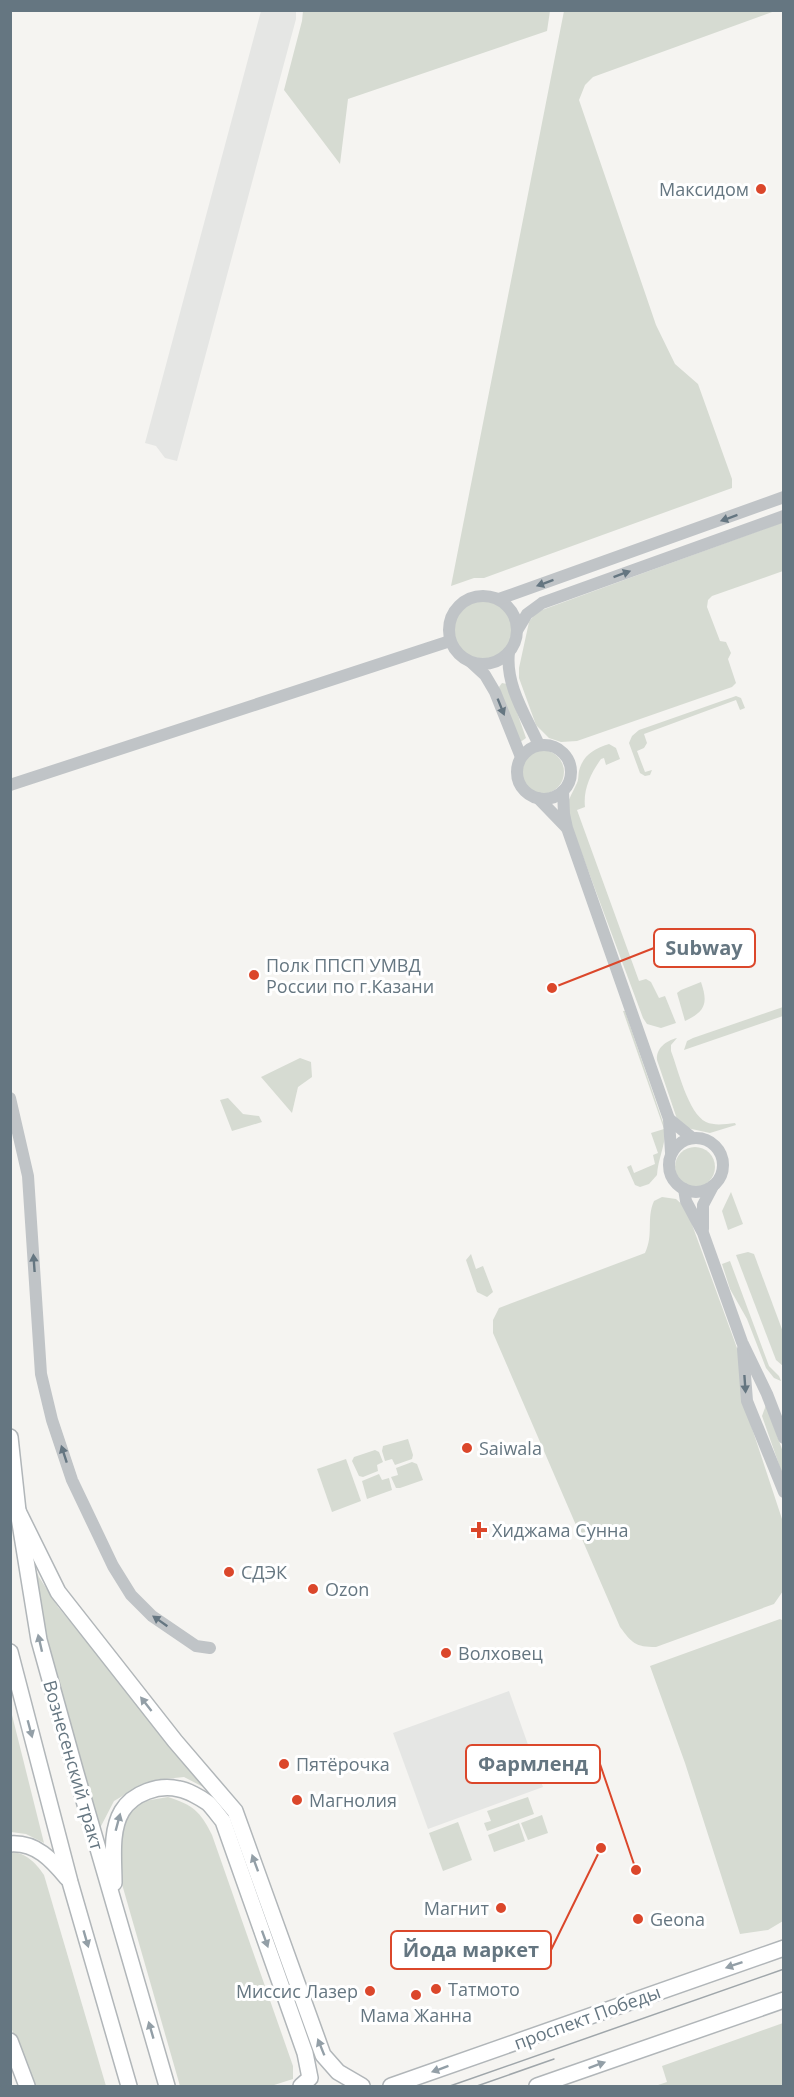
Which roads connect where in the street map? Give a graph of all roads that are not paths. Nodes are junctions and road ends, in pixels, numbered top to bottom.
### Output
1 (783, 497) edge
2 (783, 516) edge
3 (499, 599) junction
4 (518, 629) junction
5 (450, 641) junction
6 (510, 652) junction
7 (472, 663) junction
8 (539, 745) junction
9 (521, 757) junction
10 (10, 785) edge
11 (563, 791) junction
12 (538, 798) junction
13 (567, 828) junction
14 (10, 1098) edge
15 (669, 1119) junction
16 (691, 1137) junction
17 (670, 1154) junction
18 (712, 1186) junction
19 (684, 1189) junction
20 (703, 1233) junction
21 (742, 1342) junction
22 (767, 1394) junction
23 (755, 1424) junction
24 (10, 1437) edge
25 (783, 1438) edge
26 (783, 1492) edge
27 (18, 1511) junction
28 (210, 1648) dead end
29 (10, 1652) edge
30 (10, 1844) edge
31 (70, 1882) junction
32 (114, 1901) junction
33 (783, 1948) edge
34 (783, 2000) edge
35 (10, 2041) edge
36 (27, 2086) edge
37 (129, 2086) edge
38 (167, 2086) edge
39 (301, 2086) edge
40 (362, 2086) edge
41 (391, 2086) edge
42 (537, 2086) edge

1 -> 3 street
4 -> 2 street
3 - 4 street
3 - 5 street
4 - 6 street
5 - 7 street
5 - 10 street
6 - 7 street
6 - 8 street
7 -> 9 street
8 - 9 street
8 - 11 street
9 - 12 street
11 - 12 street
11 - 13 street
12 - 13 street
13 - 15 street
28 -> 14 street
15 - 16 street
15 - 17 street
16 - 17 street
16 - 18 street
17 - 19 street
18 - 19 street
18 - 20 street
19 - 20 street
20 - 21 street
21 - 22 street
21 -> 23 street
22 - 23 street
22 - 25 street
23 - 26 street
24 - 27 main road, Вознесенский тракт
32 -> 27 main road, Вознесенский тракт
40 -> 27 main road
29 -> 31 main road, Вознесенский тракт
30 - 31 main road
31 -> 37 main road, Вознесенский тракт
38 -> 32 main road, Вознесенский тракт
32 -> 39 main road
33 -> 41 main road, проспект Победы
42 -> 34 main road
35 - 36 main road

